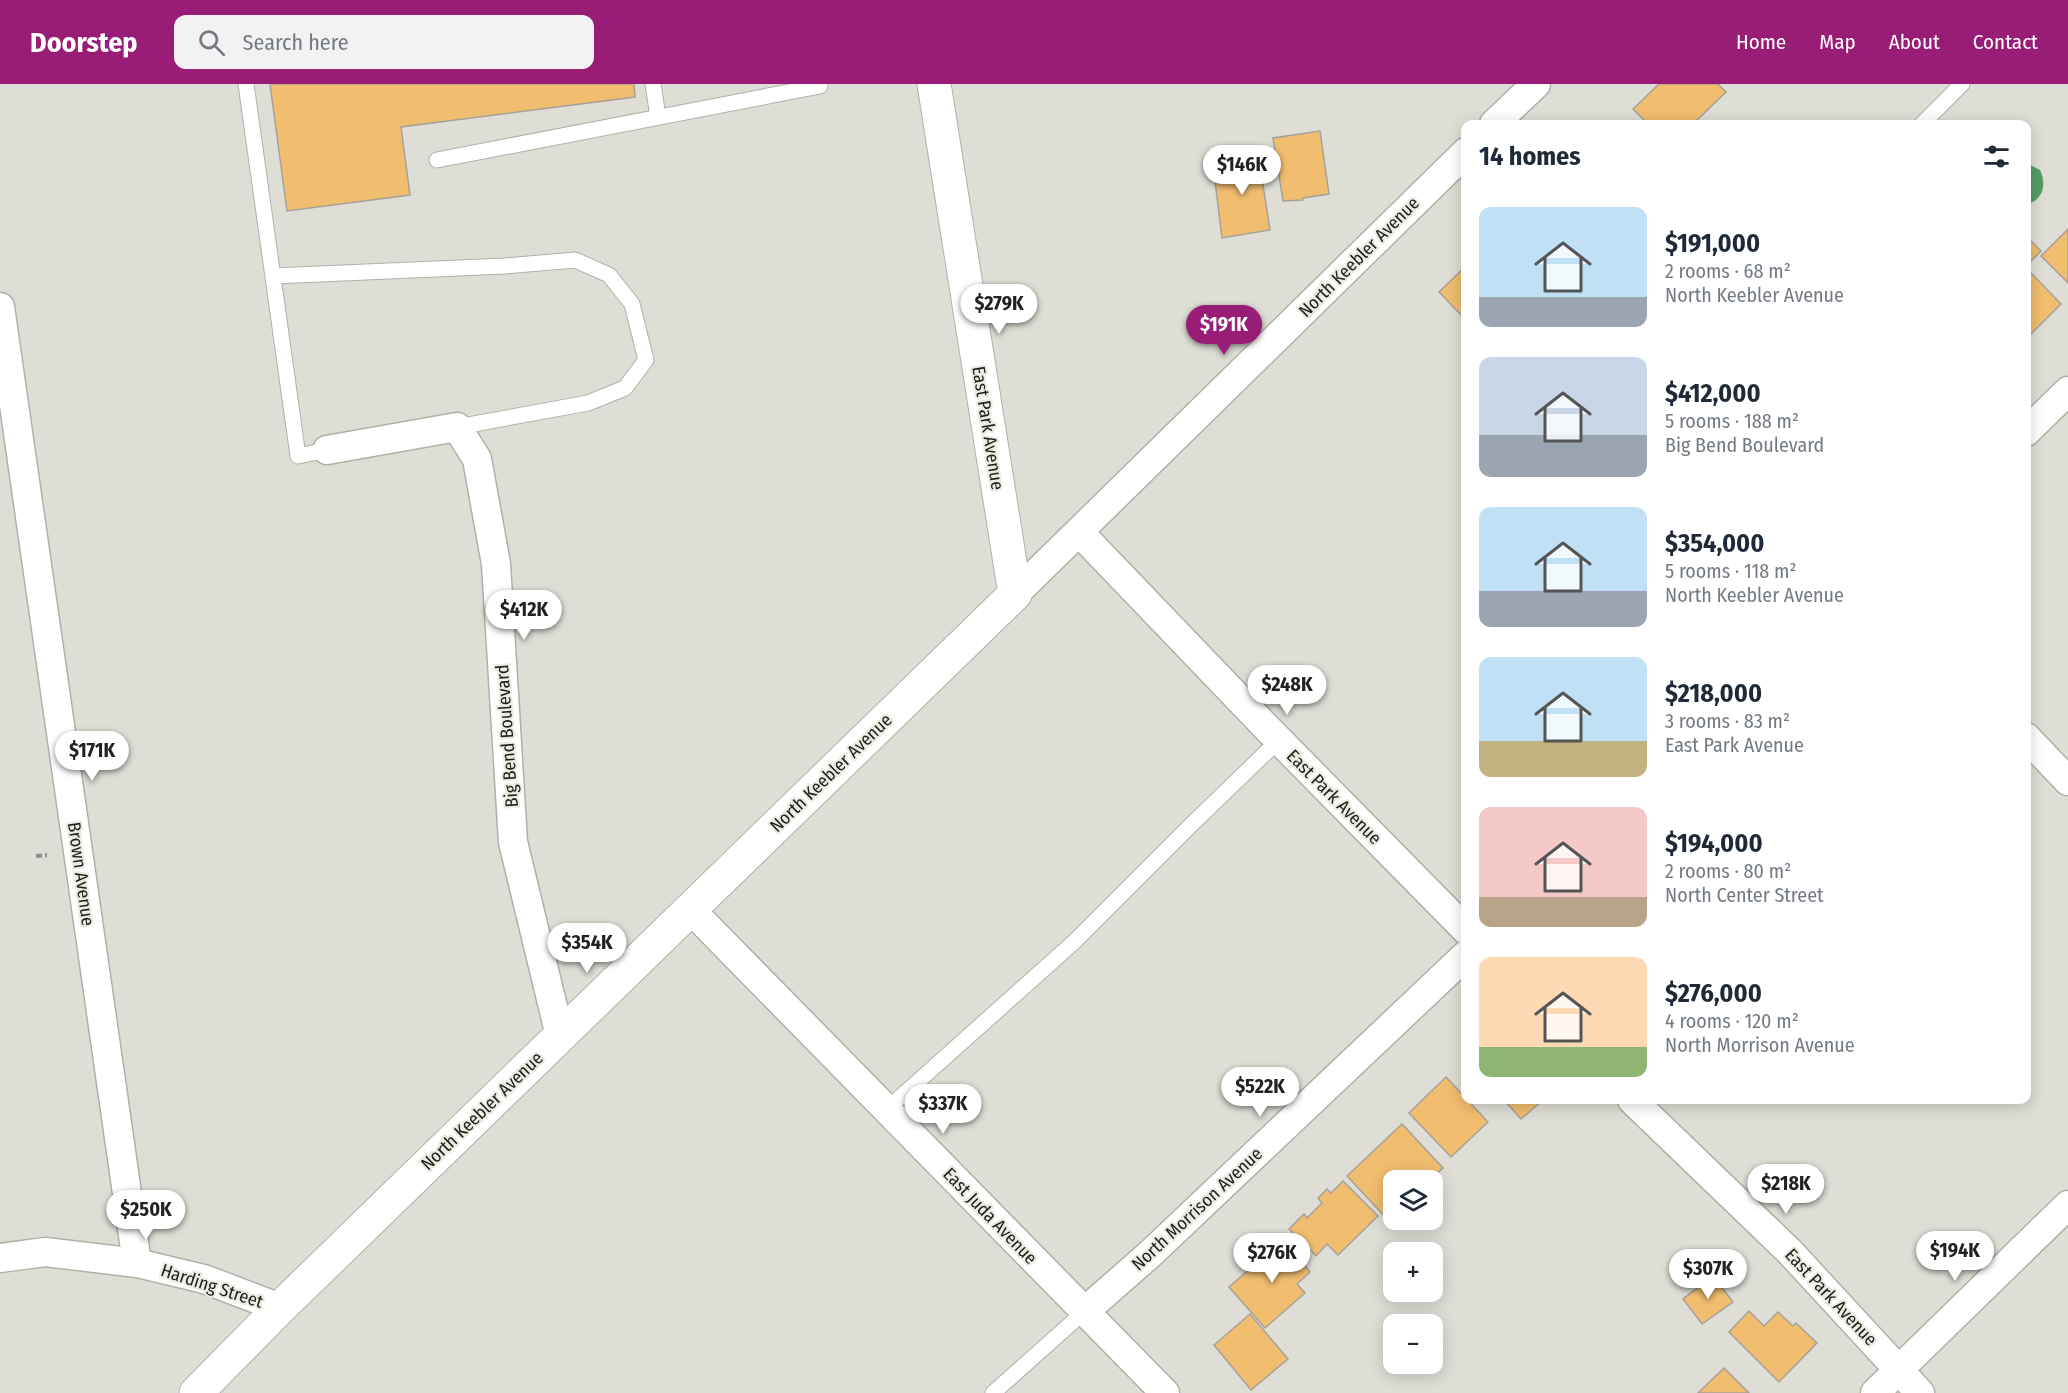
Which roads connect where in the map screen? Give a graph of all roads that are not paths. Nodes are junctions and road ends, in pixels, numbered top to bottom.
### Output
1 (246, 84) edge
2 (653, 84) edge
3 (934, 84) edge
4 (1536, 84) edge
5 (1962, 84) edge
6 (820, 86) dead end
7 (658, 117) junction
8 (1498, 120) edge
9 (1926, 120) edge
10 (1461, 157) edge
11 (436, 160) dead end
12 (273, 276) junction
13 (0, 307) edge
14 (2068, 391) edge
15 (7, 404) edge
16 (457, 427) junction
17 (2031, 427) edge
18 (327, 450) joint
19 (1079, 532) junction
20 (1016, 594) junction
21 (1279, 740) junction
22 (2031, 742) edge
23 (2068, 781) edge
24 (690, 909) junction
25 (1461, 925) edge
26 (1461, 961) edge
27 (560, 1036) junction
28 (1636, 1104) edge
29 (885, 1110) junction
30 (2068, 1205) edge
31 (0, 1258) edge
32 (137, 1263) junction
33 (280, 1308) junction
34 (1084, 1312) junction
35 (1899, 1370) junction
36 (196, 1393) edge
37 (993, 1393) edge
38 (1165, 1393) edge
39 (1875, 1393) edge
40 (1920, 1393) edge

1 - 12 lane
2 - 7 lane
3 - 20 street, East Park Avenue
4 - 8 street
5 - 9 lane
6 - 7 lane
7 - 11 lane
10 - 19 street, North Keebler Avenue
12 - 16 lane
12 - 18 lane
13 - 15 street, Brown Avenue
14 - 17 street
15 - 32 street, Brown Avenue
16 - 18 street
16 - 27 street, Big Bend Boulevard
19 - 20 street, North Keebler Avenue
19 - 21 street, East Park Avenue
20 - 24 street, North Keebler Avenue
21 - 25 street, East Park Avenue
21 - 29 lane
22 - 23 street
24 - 27 street, North Keebler Avenue
24 - 29 street, East Juda Avenue
26 - 34 street, North Morrison Avenue
27 - 33 street, North Keebler Avenue
28 - 35 street, East Park Avenue
29 - 34 street, East Juda Avenue
30 - 35 street
31 - 32 street, Harding Street
32 - 33 street, Harding Street
33 - 36 street, North Keebler Avenue
34 - 37 lane
34 - 38 street, East Juda Avenue
35 - 39 street
35 - 40 street, East Park Avenue

